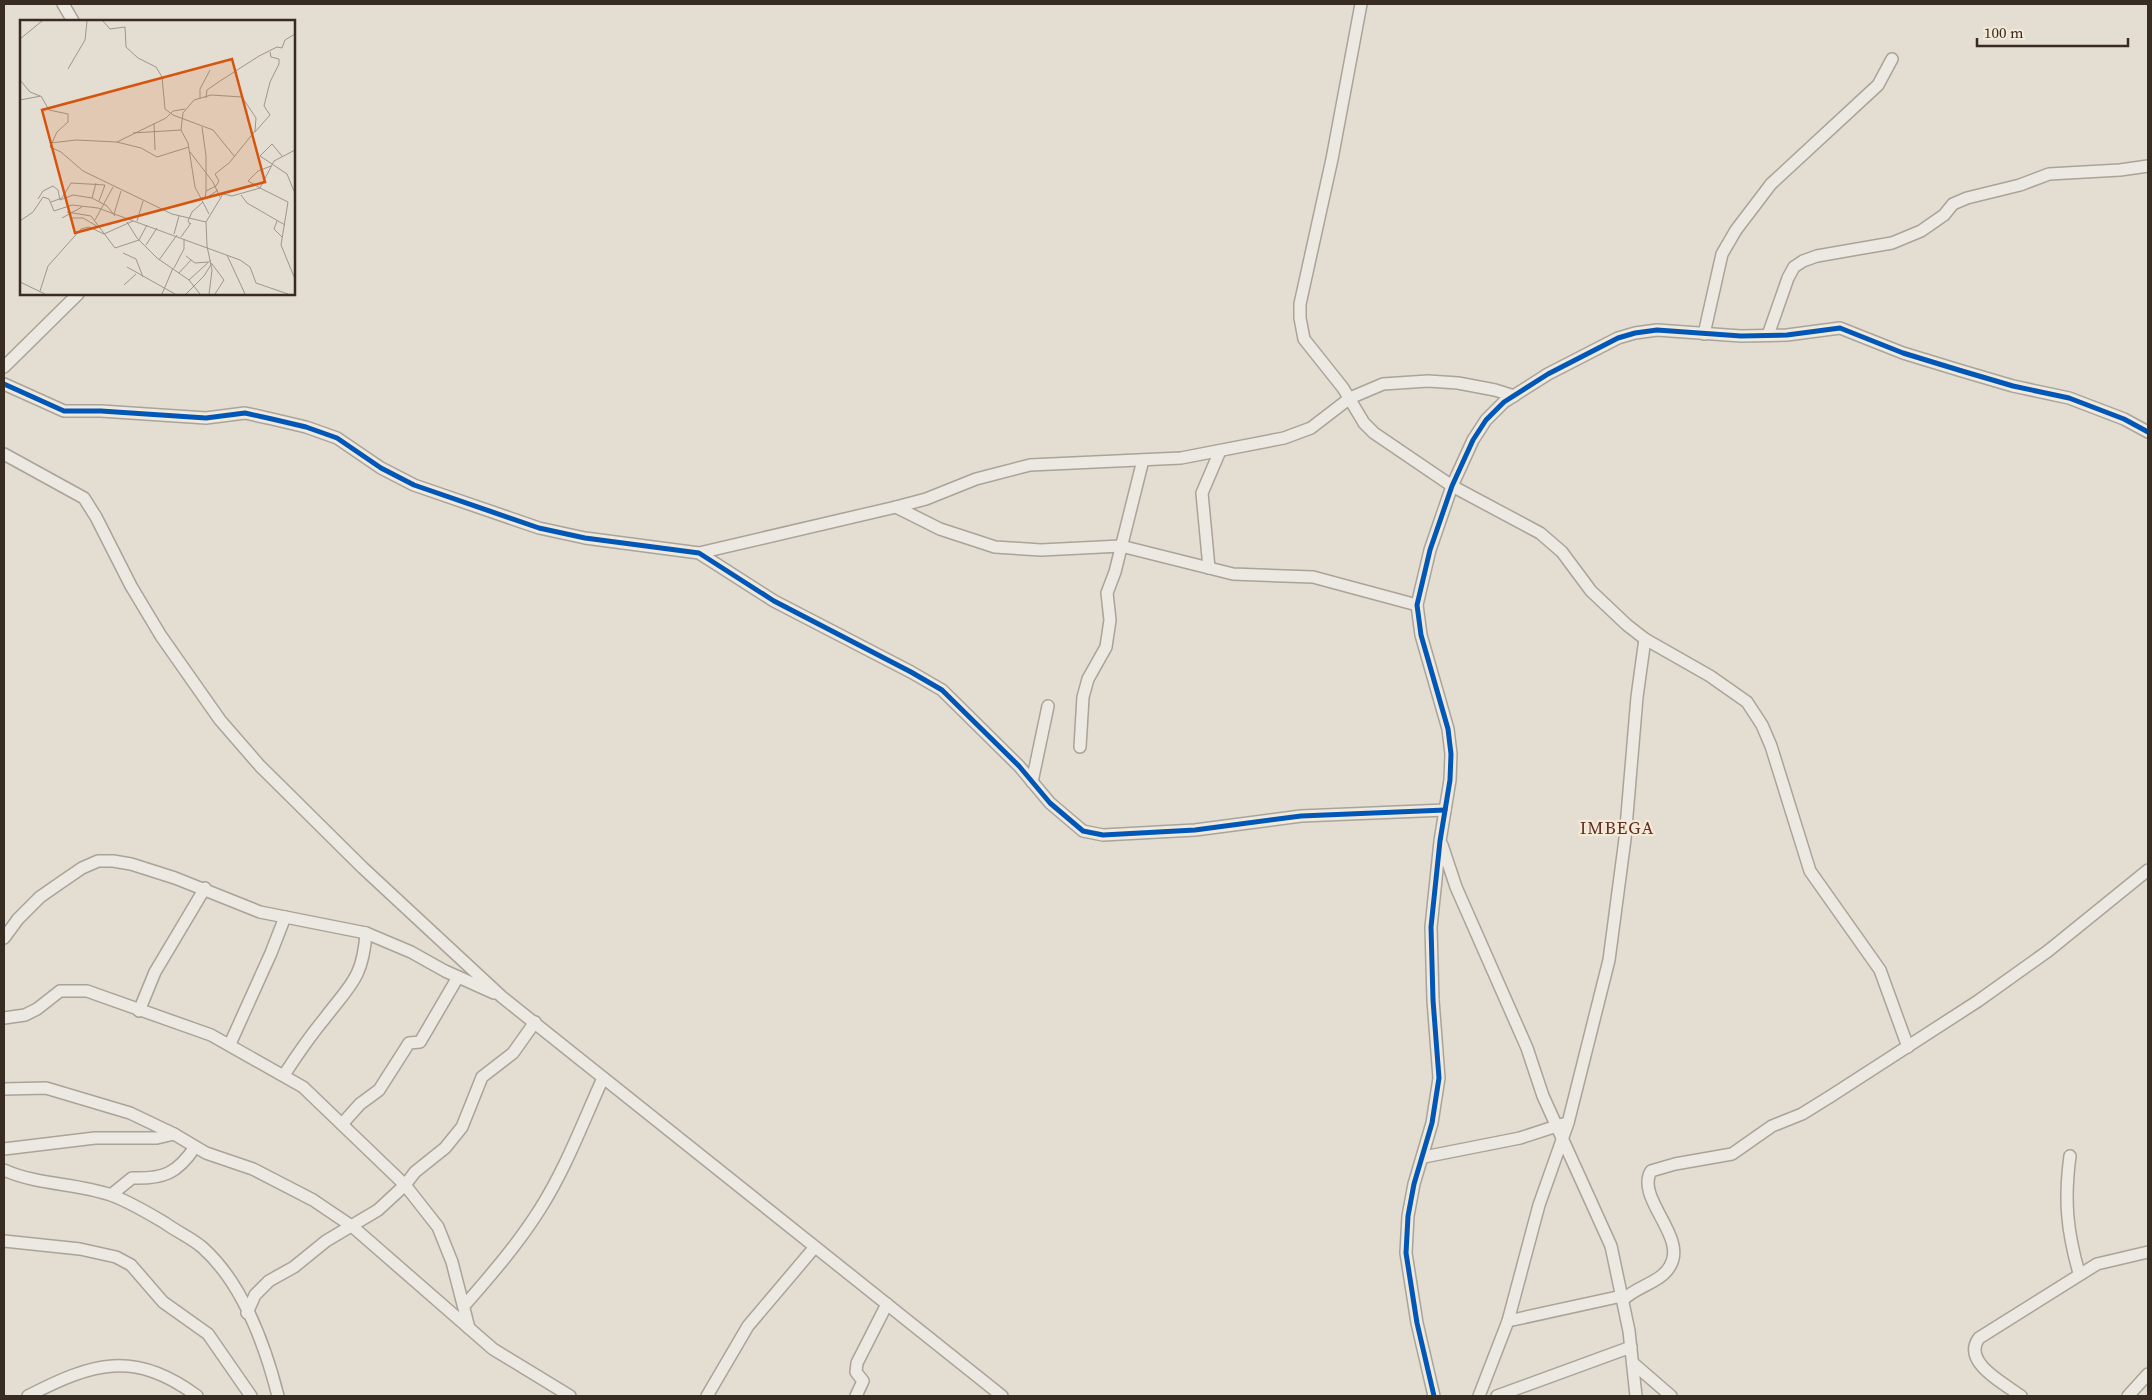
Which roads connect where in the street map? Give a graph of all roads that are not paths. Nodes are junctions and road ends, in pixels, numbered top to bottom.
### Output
1 (63, 4) edge
2 (1361, 4) edge
3 (72, 20) edge
4 (1892, 59) dead end
5 (2148, 166) edge
6 (77, 295) edge
7 (1704, 334) junction
8 (1768, 335) junction
9 (4, 367) edge
10 (4, 384) edge
11 (1514, 396) junction
12 (1350, 398) junction
13 (2148, 432) edge
14 (1220, 451) junction
15 (4, 454) edge
16 (1143, 460) junction
17 (1452, 486) junction
18 (896, 507) junction
19 (1121, 546) junction
20 (699, 553) junction
21 (1209, 568) junction
22 (1417, 605) junction
23 (1645, 639) junction
24 (1048, 706) dead end
25 (1080, 747) dead end
26 (1032, 782) junction
27 (1445, 810) junction
28 (1440, 841) junction
29 (2148, 870) edge
30 (205, 888) junction
31 (285, 917) junction
32 (366, 933) junction
33 (4, 938) edge
34 (458, 977) junction
35 (502, 997) junction
36 (139, 1011) junction
37 (4, 1018) edge
38 (535, 1022) junction
39 (230, 1044) junction
40 (1908, 1047) junction
41 (284, 1074) junction
42 (603, 1078) junction
43 (4, 1089) edge
44 (342, 1124) junction
45 (1562, 1124) junction
46 (174, 1134) junction
47 (1562, 1137) junction
48 (195, 1147) junction
49 (4, 1149) edge
50 (2070, 1156) dead end
51 (1424, 1157) junction
52 (4, 1170) edge
53 (406, 1185) junction
54 (112, 1195) junction
55 (353, 1226) junction
56 (4, 1241) edge
57 (814, 1248) junction
58 (2148, 1252) edge
59 (2079, 1274) junction
60 (1623, 1298) junction
61 (887, 1304) junction
62 (464, 1306) junction
63 (248, 1313) junction
64 (1508, 1321) junction
65 (469, 1328) junction
66 (1631, 1347) junction
67 (1634, 1364) junction
68 (2148, 1374) edge
69 (28, 1396) edge
70 (197, 1396) edge
71 (251, 1396) edge
72 (278, 1396) edge
73 (570, 1396) edge
74 (707, 1396) edge
75 (856, 1396) edge
76 (1002, 1396) edge
77 (1434, 1396) edge
78 (1479, 1396) edge
79 (1497, 1396) edge
80 (1636, 1396) edge
81 (1671, 1396) edge
82 (2021, 1396) edge
83 (2128, 1396) edge

1 - 3 street
2 - 12 street
4 - 7 street
5 - 8 street
6 - 9 street
7 - 8 street
7 - 11 street
8 - 13 street
10 - 20 street
11 - 12 street
11 - 17 street
12 - 14 street
12 - 17 street
14 - 16 street
14 - 21 street
15 - 35 street
16 - 18 street
16 - 19 street
17 - 22 street
17 - 23 street
18 - 19 street
18 - 20 street
19 - 21 street
19 - 25 street
20 - 26 street
21 - 22 street
22 - 27 street
23 - 40 street
23 - 45 street
24 - 26 street
26 - 27 street
27 - 28 street
28 - 45 street
28 - 51 street
29 - 40 street
30 - 31 street
30 - 33 street
30 - 36 street
31 - 32 street
31 - 39 street
32 - 34 street
32 - 41 street
34 - 35 street
34 - 44 street
35 - 38 street
36 - 37 street
36 - 39 street
38 - 42 street
38 - 53 street
39 - 41 street
40 - 60 street
41 - 44 street
42 - 57 street
42 - 62 street
43 - 46 street
44 - 53 street
45 - 47 street
45 - 51 street
46 - 48 street
46 - 49 street
47 - 60 street
47 - 64 street
48 - 54 street
48 - 55 street
50 - 59 street
51 - 77 street
52 - 54 street
53 - 55 street
53 - 62 street
54 - 63 street
55 - 63 street
55 - 65 street
56 - 71 street
57 - 61 street
57 - 74 street
58 - 59 street
59 - 82 street
60 - 64 street
60 - 66 street
61 - 75 street
61 - 76 street
62 - 65 street
63 - 72 street
64 - 78 street
65 - 73 street
66 - 67 street
66 - 79 street
67 - 80 street
67 - 81 street
68 - 83 street
69 - 70 street

